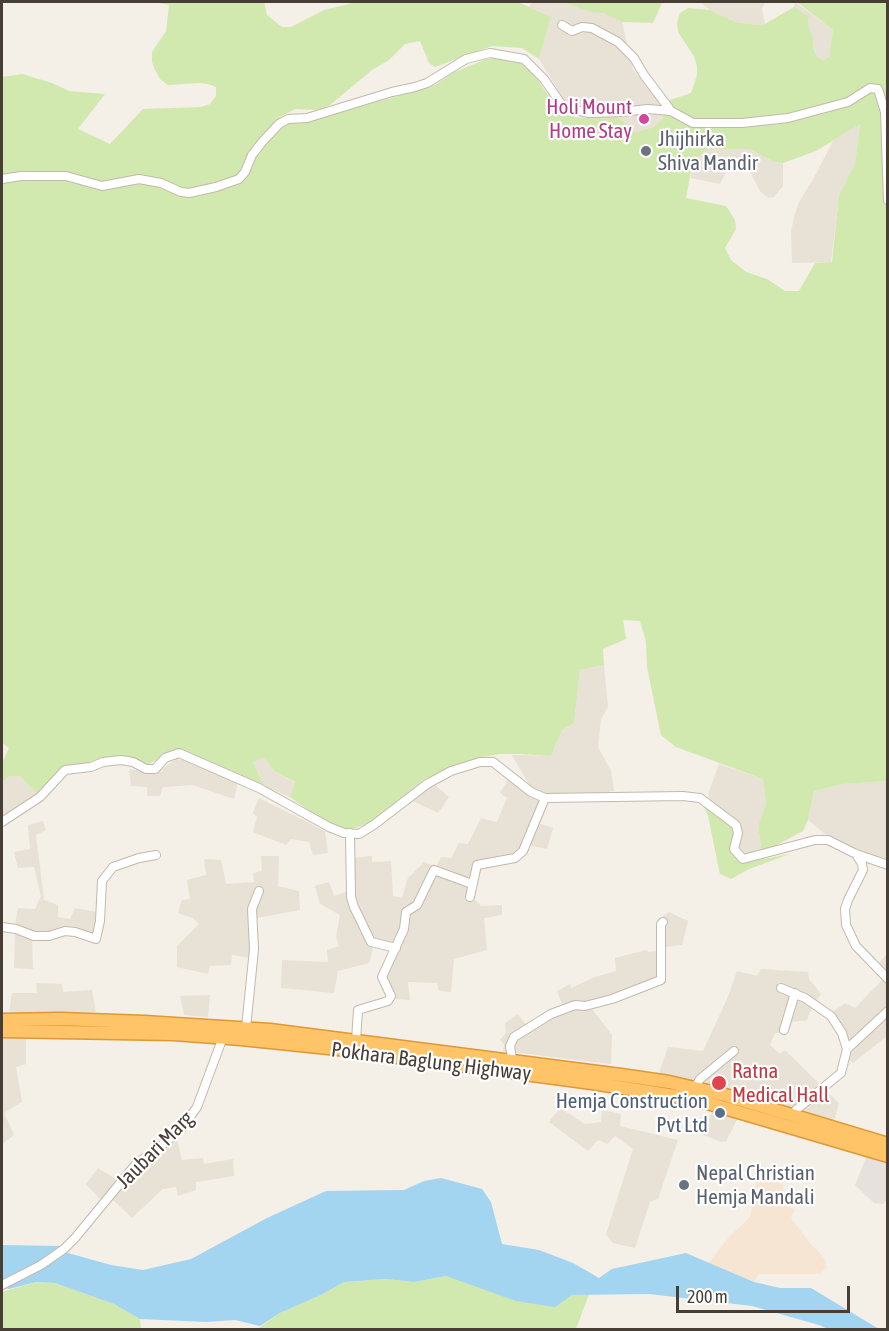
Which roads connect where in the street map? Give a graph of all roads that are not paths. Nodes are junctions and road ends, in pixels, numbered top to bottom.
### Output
1 (562, 25) dead end
2 (671, 111) junction
3 (2, 179) edge
4 (888, 200) edge
5 (545, 798) junction
6 (2, 822) edge
7 (350, 833) junction
8 (856, 854) junction
9 (156, 855) dead end
10 (888, 865) edge
11 (472, 884) junction
12 (260, 891) dead end
13 (470, 897) dead end
14 (663, 922) dead end
15 (2, 927) edge
16 (396, 948) junction
17 (888, 979) edge
18 (781, 988) dead end
19 (795, 993) junction
20 (888, 1011) edge
21 (2, 1020) edge
22 (246, 1028) junction
23 (784, 1030) dead end
24 (2, 1032) edge
25 (223, 1037) junction
26 (356, 1040) junction
27 (847, 1048) junction
28 (734, 1051) dead end
29 (512, 1059) junction
30 (695, 1088) junction
31 (793, 1115) junction
32 (888, 1144) edge
33 (888, 1156) edge
34 (2, 1285) edge

1 - 2 street
2 - 3 street
2 - 4 street
5 - 7 street
5 - 8 street
5 - 11 street
6 - 7 street
7 - 16 street
8 - 10 street
8 - 17 street
9 - 15 street
11 - 13 street
11 - 16 street
12 - 22 street
14 - 29 street
16 - 26 street
18 - 19 street
19 - 23 street
19 - 27 street
20 - 27 street
21 - 22 highway, Pokhara Baglung Highway
22 - 26 highway, Pokhara Baglung Highway
24 - 25 highway, Pokhara Baglung Highway
25 - 33 highway, Pokhara Baglung Highway
25 - 34 street, Jaubari Marg
26 - 29 highway, Pokhara Baglung Highway
27 - 31 street
28 - 30 street
29 - 30 highway, Pokhara Baglung Highway
30 - 31 highway, Pokhara Baglung Highway
31 - 32 highway, Pokhara Baglung Highway

